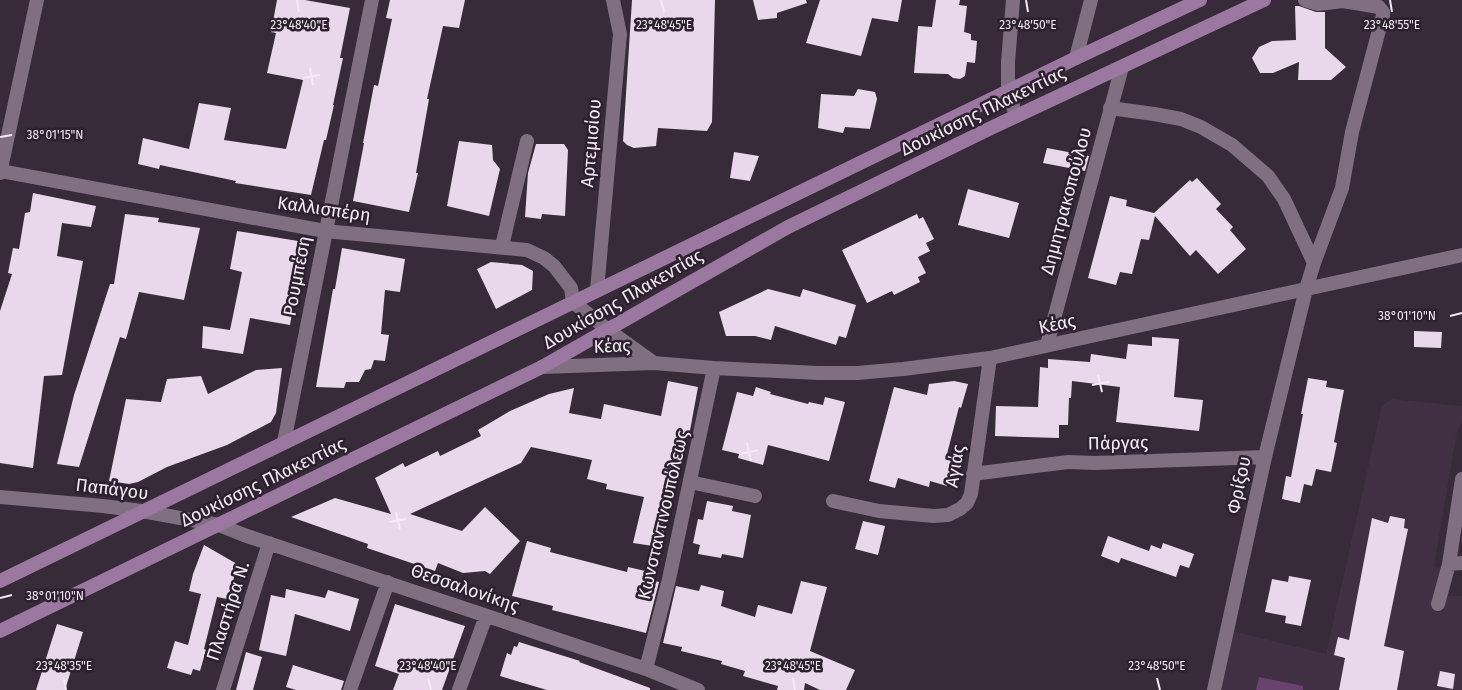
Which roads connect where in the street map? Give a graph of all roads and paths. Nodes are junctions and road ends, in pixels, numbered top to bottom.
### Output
1 (37, 0) edge
2 (372, 0) edge
3 (613, 0) edge
4 (1013, 0) edge
5 (1091, 0) edge
6 (1200, 0) edge
7 (1264, 0) edge
8 (1305, 0) edge
9 (1076, 58) junction
10 (1122, 66) junction
11 (1008, 91) junction
12 (1110, 108) junction
13 (1016, 116) junction
14 (527, 141) dead end
15 (0, 172) edge
16 (325, 231) junction
17 (502, 246) junction
18 (1462, 256) edge
19 (1314, 263) junction
20 (597, 290) junction
21 (1306, 290) junction
22 (573, 302) junction
23 (608, 330) junction
24 (1048, 345) junction
25 (990, 358) junction
26 (654, 364) junction
27 (542, 367) junction
28 (714, 368) junction
29 (284, 442) junction
30 (1265, 457) junction
31 (973, 474) junction
32 (1462, 479) edge
33 (690, 482) junction
34 (755, 496) dead end
35 (0, 497) edge
36 (833, 502) dead end
37 (142, 511) junction
38 (1459, 514) edge
39 (219, 525) junction
40 (269, 543) junction
41 (1455, 563) edge
42 (0, 580) edge
43 (388, 582) junction
44 (1438, 604) dead end
45 (486, 616) junction
46 (0, 631) edge
47 (646, 669) junction
48 (223, 690) edge
49 (350, 690) edge
50 (459, 690) edge
51 (698, 690) edge
52 (1214, 690) edge

1 - 15 street
2 - 16 street, Ρουμπέση
3 - 20 street, Αρτεμισίου
4 - 11 street
5 - 9 street
6 - 9 main road, Δουκίσσης Πλακεντίας
7 - 10 main road, Δουκίσσης Πλακεντίας
8 - 19 street, Φρίξου
9 - 11 main road, Δουκίσσης Πλακεντίας
10 - 12 street, Δημητρακοπούλου
10 - 13 main road, Δουκίσσης Πλακεντίας
11 - 13 street
11 - 20 main road, Δουκίσσης Πλακεντίας
12 - 19 street
12 - 24 street, Δημητρακοπούλου
13 - 23 main road, Δουκίσσης Πλακεντίας
14 - 17 street
15 - 16 street, Καλλισπέρη
16 - 17 street, Καλλισπέρη
16 - 29 street, Ρουμπέση
17 - 22 street, Καλλισπέρη
18 - 21 street, Κέας
19 - 21 street, Φρίξου
20 - 22 main road, Δουκίσσης Πλακεντίας
21 - 24 street, Κέας
21 - 30 street, Φρίξου
22 - 23 street
22 - 29 main road, Δουκίσσης Πλακεντίας
23 - 26 street, Κέας
23 - 27 main road, Δουκίσσης Πλακεντίας
24 - 25 street, Κέας
25 - 28 street, Κέας
25 - 31 street, Αγιάς
26 - 27 street, Κέας
26 - 28 street, Κέας
27 - 39 main road, Δουκίσσης Πλακεντίας
28 - 33 street, Κωνσταντινουπόλεως
29 - 37 main road, Δουκίσσης Πλακεντίας
30 - 31 street, Πάργας
30 - 52 street, Φρίξου
31 - 36 street, Αγιάς
32 - 38 street
33 - 34 street
33 - 47 street, Κωνσταντινουπόλεως
35 - 37 street, Παπάγου
37 - 39 street, Παπάγου
37 - 42 main road, Δουκίσσης Πλακεντίας
38 - 41 street
39 - 40 street, Θεσσαλονίκης
39 - 46 main road, Δουκίσσης Πλακεντίας
40 - 43 street, Θεσσαλονίκης
40 - 48 street, Πλαστήρα Ν.
41 - 44 street
43 - 45 street, Θεσσαλονίκης
43 - 49 street
45 - 47 street, Θεσσαλονίκης
45 - 50 street
47 - 51 street, Θεσσαλονίκης

